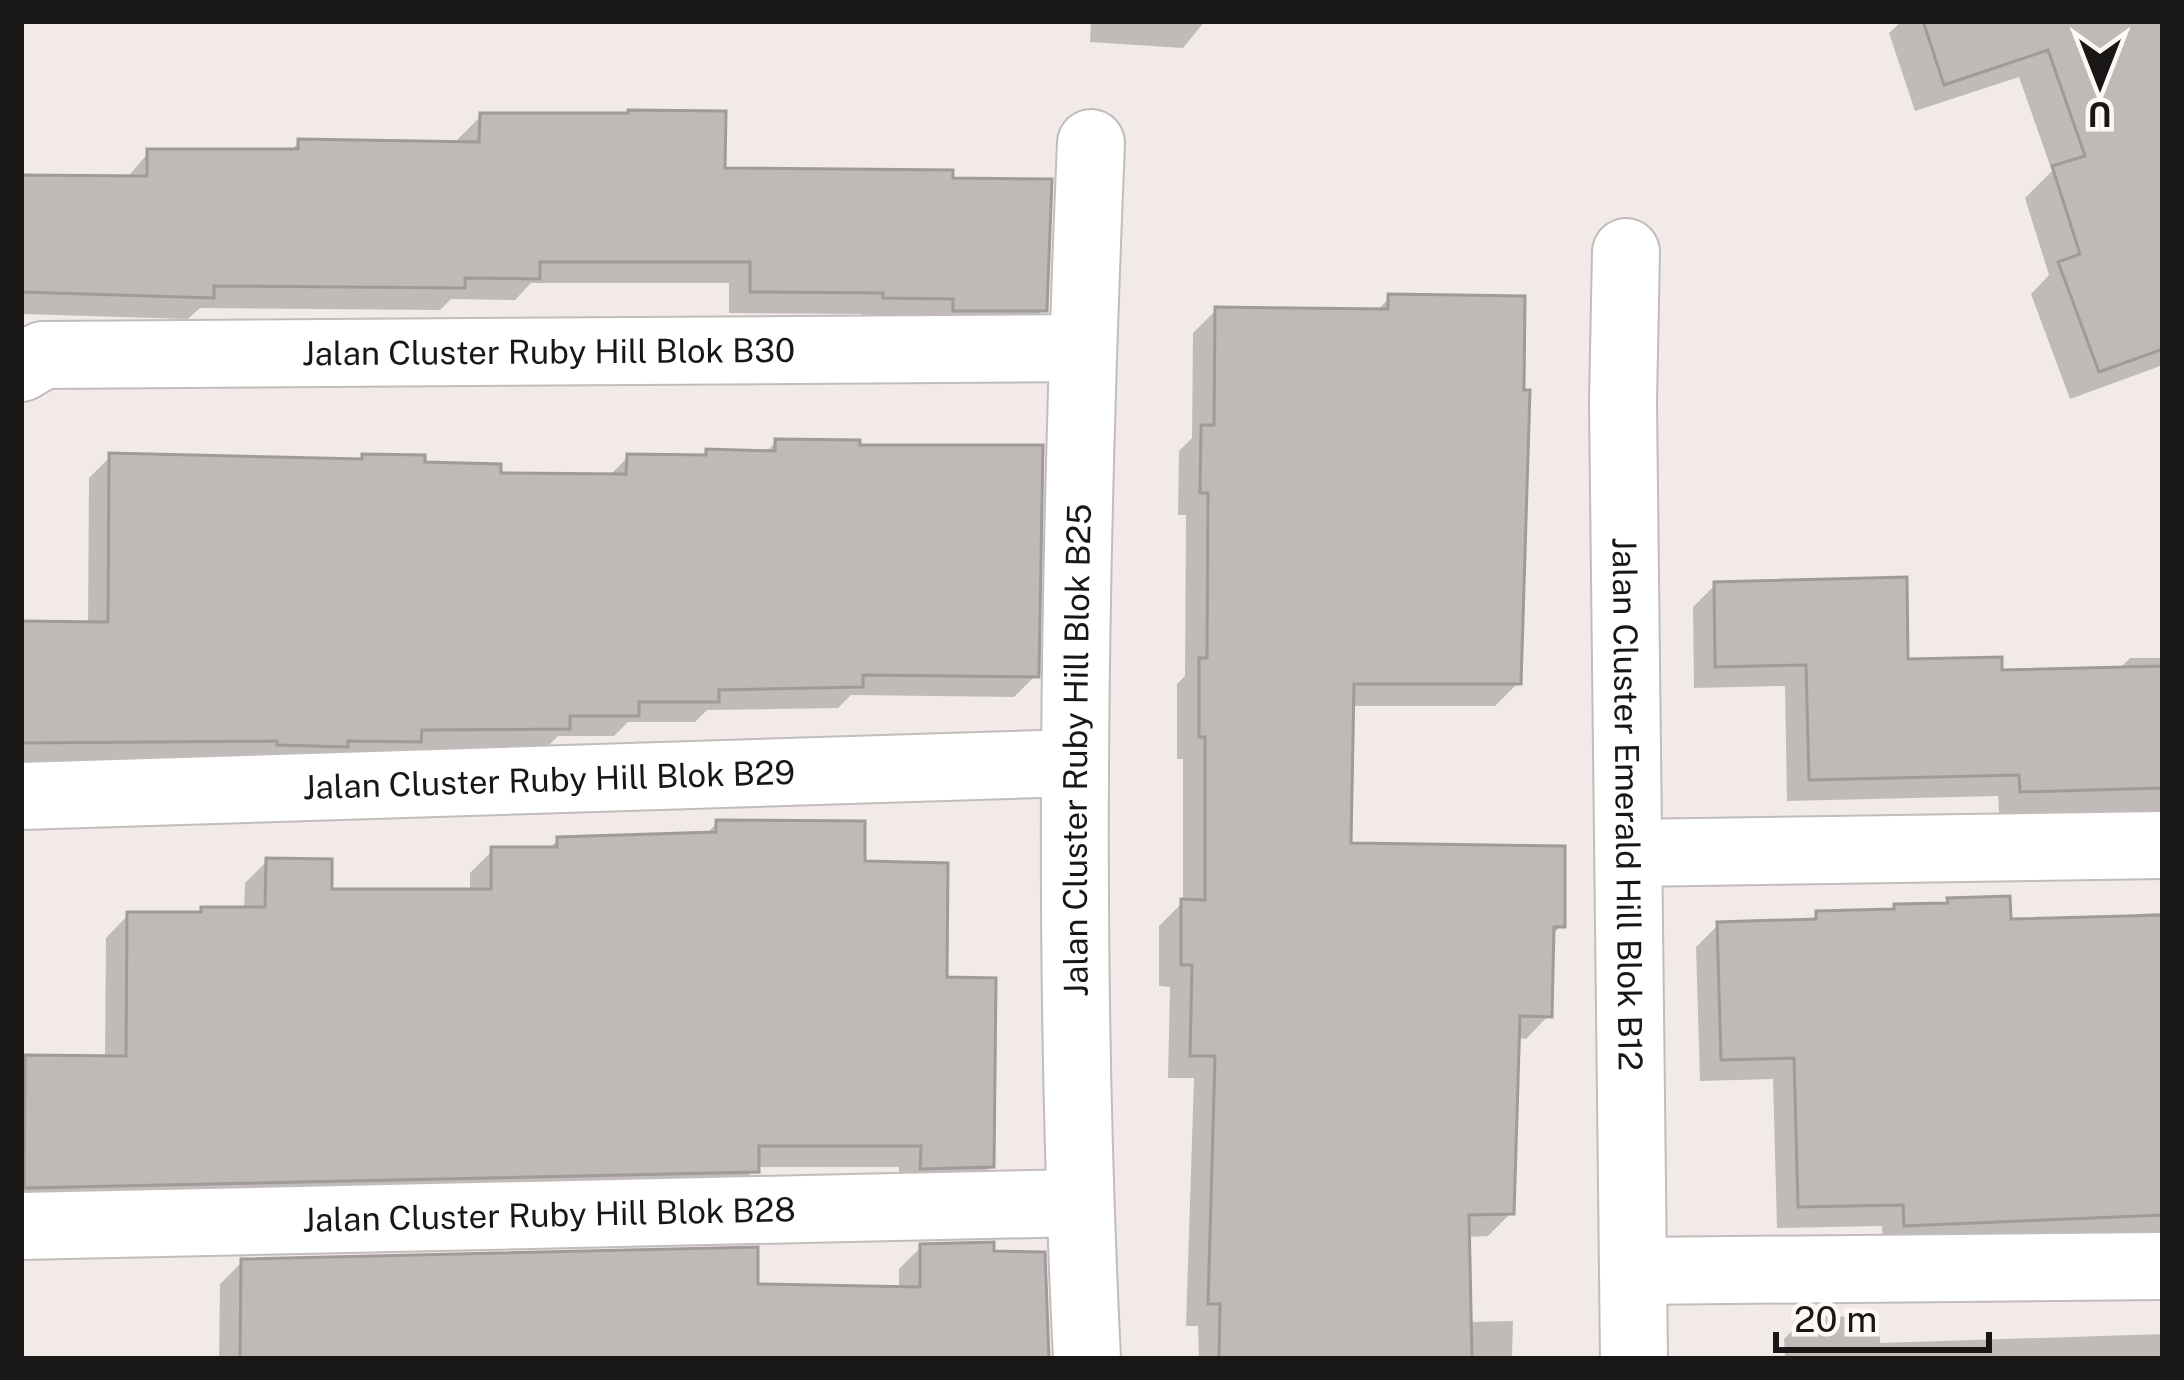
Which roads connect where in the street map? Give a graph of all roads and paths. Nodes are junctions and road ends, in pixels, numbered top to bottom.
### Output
1 (1091, 143) dead end
2 (1626, 252) dead end
3 (1082, 348) junction
4 (21, 368) edge
5 (1075, 763) junction
6 (21, 796) edge
7 (2163, 844) edge
8 (1629, 853) junction
9 (1079, 1202) junction
10 (21, 1226) edge
11 (2163, 1266) edge
12 (1633, 1271) junction
13 (1087, 1359) edge
14 (1634, 1359) edge

1 - 3 street, Jalan Cluster Ruby Hill Blok B25
2 - 8 street, Jalan Cluster Emerald Hill Blok B12
3 - 4 street, Jalan Cluster Ruby Hill Blok B30
3 - 5 street, Jalan Cluster Ruby Hill Blok B25
5 - 6 street, Jalan Cluster Ruby Hill Blok B29
5 - 9 street, Jalan Cluster Ruby Hill Blok B25
7 - 8 street
8 - 12 street, Jalan Cluster Emerald Hill Blok B12
9 - 10 street, Jalan Cluster Ruby Hill Blok B28
9 - 13 street, Jalan Cluster Ruby Hill Blok B25
11 - 12 street
12 - 14 street, Jalan Cluster Emerald Hill Blok B12

